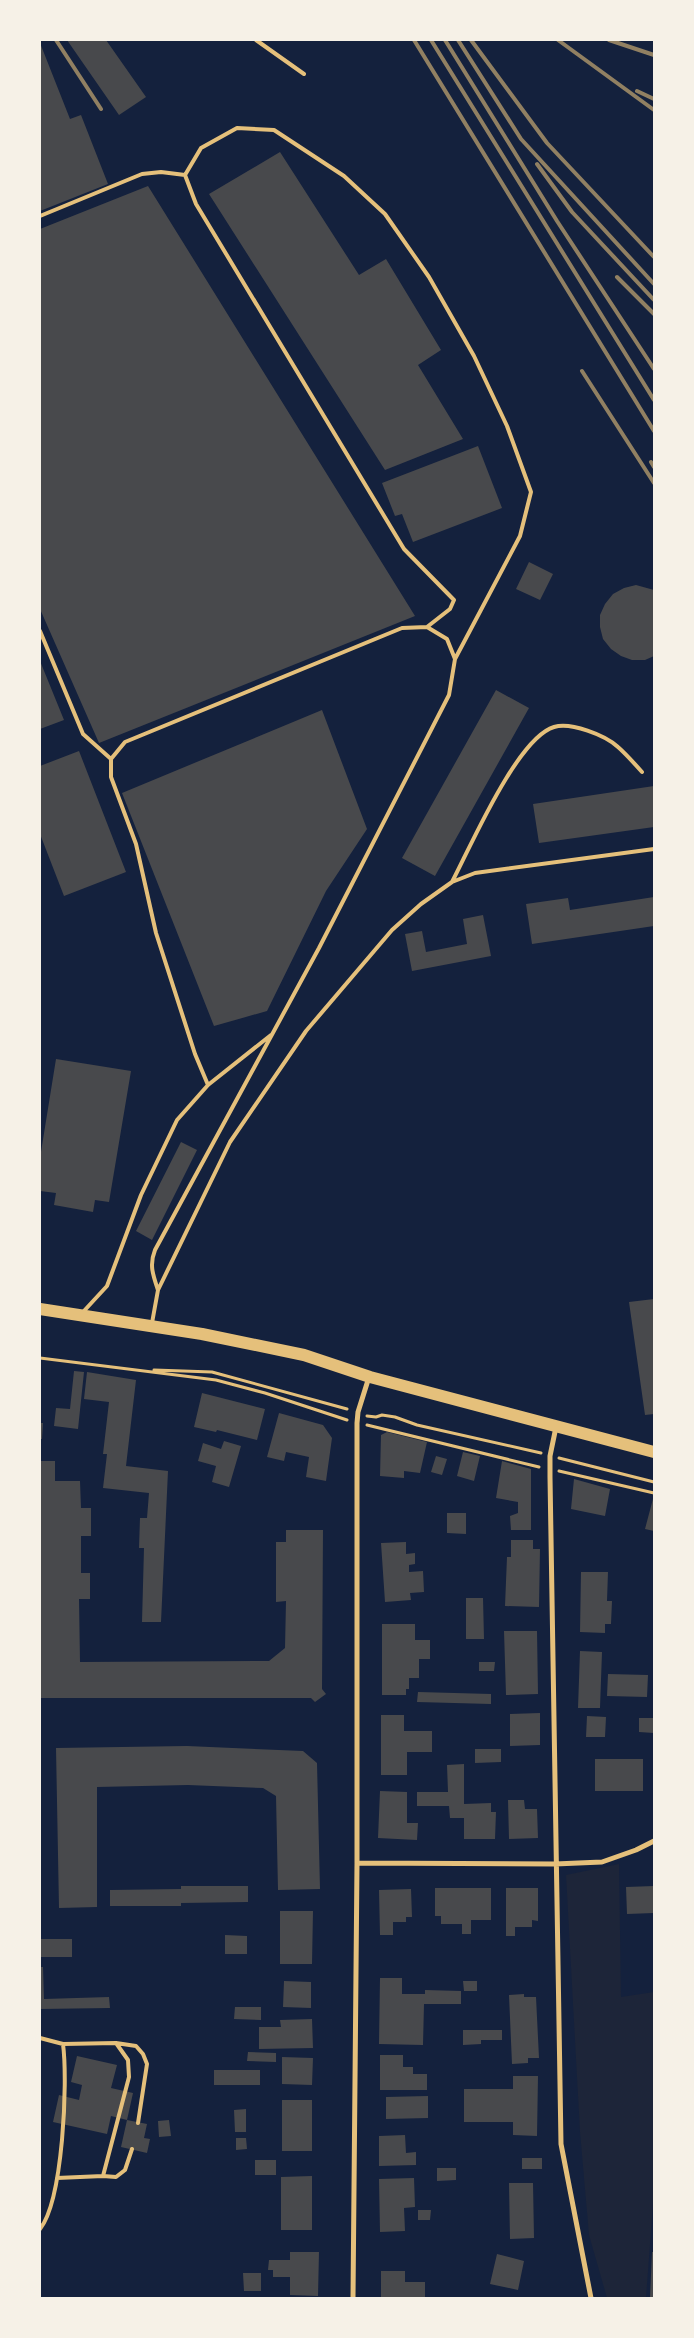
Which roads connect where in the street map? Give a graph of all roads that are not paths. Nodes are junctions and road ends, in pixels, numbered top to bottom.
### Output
1 (259, 41) edge
2 (304, 74) dead end
3 (185, 175) junction
4 (40, 216) edge
5 (427, 626) junction
6 (40, 631) edge
7 (455, 659) junction
8 (111, 759) junction
9 (642, 772) dead end
10 (654, 849) edge
11 (452, 882) junction
12 (273, 1034) junction
13 (208, 1085) junction
14 (158, 1290) junction
15 (41, 1309) edge
16 (81, 1314) junction
17 (152, 1325) junction
18 (370, 1377) junction
19 (556, 1427) junction
20 (654, 1452) edge
21 (654, 1840) edge
22 (357, 1863) junction
23 (555, 1864) junction
24 (40, 2038) edge
25 (116, 2043) junction
26 (63, 2044) junction
27 (138, 2122) dead end
28 (132, 2149) dead end
29 (103, 2176) junction
30 (57, 2178) junction
31 (40, 2229) edge
32 (353, 2298) edge
33 (591, 2298) edge

1 - 2 lane
3 - 4 lane
3 - 5 lane
3 - 7 lane
5 - 7 lane
5 - 8 lane
6 - 8 lane
7 - 12 lane
8 - 13 lane
9 - 11 lane
10 - 11 lane
11 - 14 lane
12 - 13 lane
12 - 14 lane
13 - 16 lane
14 - 17 lane
15 - 16 main road
16 - 17 main road
17 - 18 main road
18 - 19 main road
18 - 22 street
19 - 20 main road
19 - 23 street
21 - 23 street
22 - 23 street
22 - 32 street
23 - 33 street
24 - 26 lane
25 - 26 lane
25 - 27 lane
25 - 29 lane
26 - 30 lane
28 - 29 lane
29 - 30 lane
30 - 31 lane

